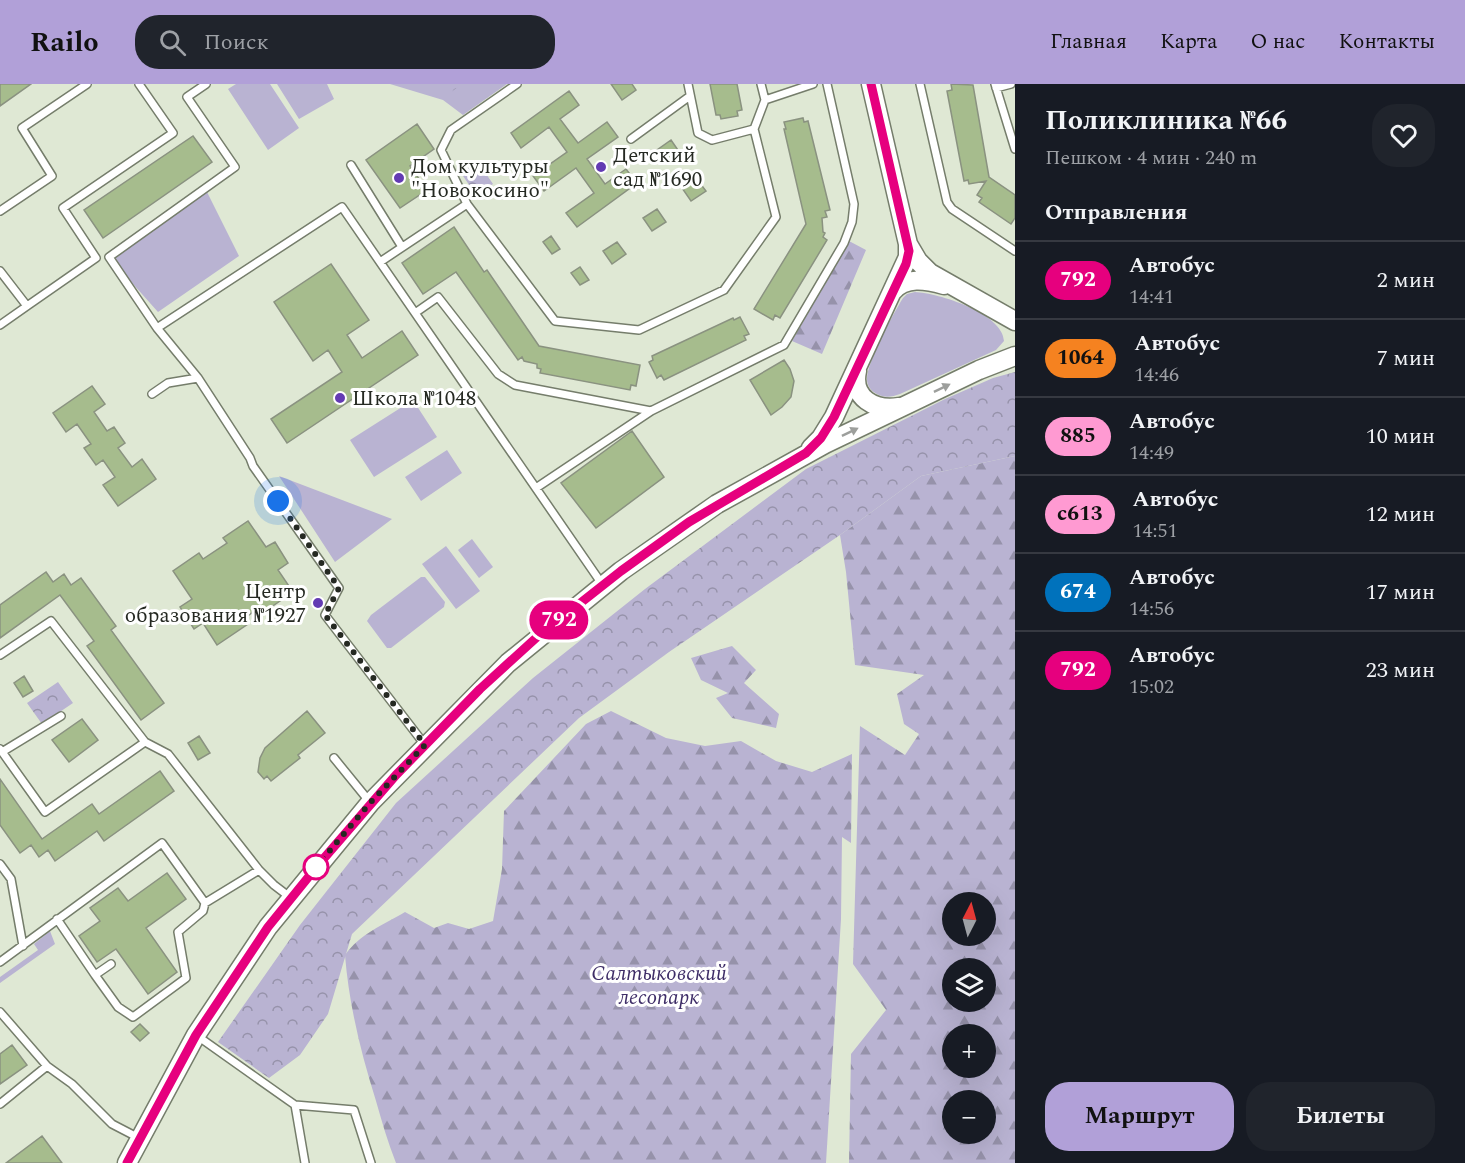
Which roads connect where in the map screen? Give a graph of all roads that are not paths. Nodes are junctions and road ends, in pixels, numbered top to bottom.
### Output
1 (87, 84) edge
2 (139, 84) edge
3 (206, 84) edge
4 (517, 84) edge
5 (688, 84) edge
6 (761, 84) edge
7 (813, 84) edge
8 (827, 84) edge
9 (872, 84) edge
10 (920, 84) edge
11 (1011, 84) edge
12 (996, 86) edge
13 (690, 96) junction
14 (765, 100) junction
15 (754, 129) junction
16 (631, 139) dead end
17 (1015, 149) edge
18 (351, 165) dead end
19 (467, 204) junction
20 (0, 211) edge
21 (908, 244) junction
22 (402, 247) junction
23 (1015, 251) edge
24 (380, 262) junction
25 (0, 271) edge
26 (968, 294) junction
27 (890, 297) junction
28 (27, 306) junction
29 (415, 313) junction
30 (1008, 317) edge
31 (0, 325) edge
32 (157, 328) junction
33 (1015, 331) edge
34 (1015, 346) edge
35 (863, 352) junction
36 (1015, 356) edge
37 (979, 370) junction
38 (198, 378) junction
39 (152, 394) dead end
40 (904, 406) junction
41 (651, 411) junction
42 (798, 458) junction
43 (536, 488) junction
44 (603, 585) junction
45 (0, 655) edge
46 (62, 716) dead end
47 (145, 742) junction
48 (425, 745) junction
49 (1, 751) edge
50 (334, 758) dead end
51 (370, 803) junction
52 (0, 864) edge
53 (259, 870) junction
54 (291, 898) junction
55 (205, 903) junction
56 (57, 919) junction
57 (23, 945) junction
58 (0, 962) edge
59 (111, 964) dead end
60 (95, 975) junction
61 (0, 1012) edge
62 (196, 1035) junction
63 (48, 1066) junction
64 (0, 1104) edge
65 (295, 1105) junction
66 (140, 1139) junction
67 (128, 1163) edge
68 (305, 1163) edge
69 (371, 1163) edge

1 - 20 lane
2 - 28 lane
3 - 32 lane
4 - 19 lane
5 - 13 lane
6 - 14 lane
7 - 14 lane
8 - 41 lane
9 - 21 street
10 - 23 lane
11 - 12 lane
12 - 17 lane
13 - 15 lane
13 - 16 lane
14 - 15 lane
15 - 19 lane
18 - 22 lane
19 - 22 lane
21 - 26 street
21 - 27 street
22 - 24 lane
24 - 29 lane
24 - 32 lane
25 - 28 lane
26 - 27 street
26 - 30 street
27 - 35 street
28 - 31 lane
29 - 41 lane
29 - 43 lane
30 - 33 street
32 - 38 lane
34 - 37 street
35 - 40 street
35 - 42 street
36 - 37 street
40 -> 37 street
38 - 39 lane
38 - 48 lane
42 -> 40 street
41 - 43 lane
42 - 44 street
43 - 44 lane
44 - 48 street
45 - 47 lane
46 - 49 lane
47 - 49 lane
47 - 53 lane
48 - 51 street
50 - 51 lane
51 - 54 street
52 - 57 lane
53 - 54 lane
53 - 55 lane
54 - 62 street
55 - 56 lane
55 - 60 lane
56 - 57 lane
56 - 60 lane
57 - 58 lane
59 - 60 lane
61 - 63 lane
62 - 65 lane
62 - 66 street
63 - 64 lane
63 - 66 lane
65 - 68 lane
65 - 69 lane
66 - 67 street

